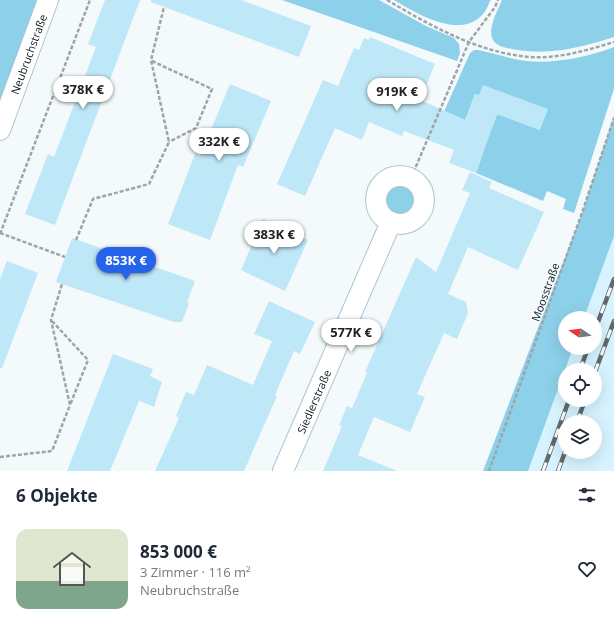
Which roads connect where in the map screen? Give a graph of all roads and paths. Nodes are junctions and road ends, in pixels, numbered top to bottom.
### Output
1 (48, 0) edge
2 (90, 0) edge
3 (387, 0) edge
4 (498, 0) edge
5 (164, 7) dead end
6 (469, 42) junction
7 (614, 42) edge
8 (151, 60) junction
9 (614, 118) edge
10 (0, 130) edge
11 (169, 142) junction
12 (411, 178) junction
13 (391, 222) junction
14 (0, 234) edge
15 (76, 240) dead end
16 (65, 257) dead end
17 (62, 284) dead end
18 (51, 320) junction
19 (70, 405) junction
20 (0, 457) edge
21 (282, 471) edge
22 (489, 471) edge

1 - 10 street, Neubruchstraße
2 - 14 path
3 - 6 path
4 - 6 path
5 - 8 path
6 - 7 path
6 - 12 path
8 - 11 path
8 - 11 path
9 - 22 path, Moosstraße
11 - 15 path
12 - 13 street
12 - 13 street
13 - 21 street, Siedlerstraße
14 - 16 path
17 - 18 path
18 - 19 path
18 - 19 path
19 - 20 path

